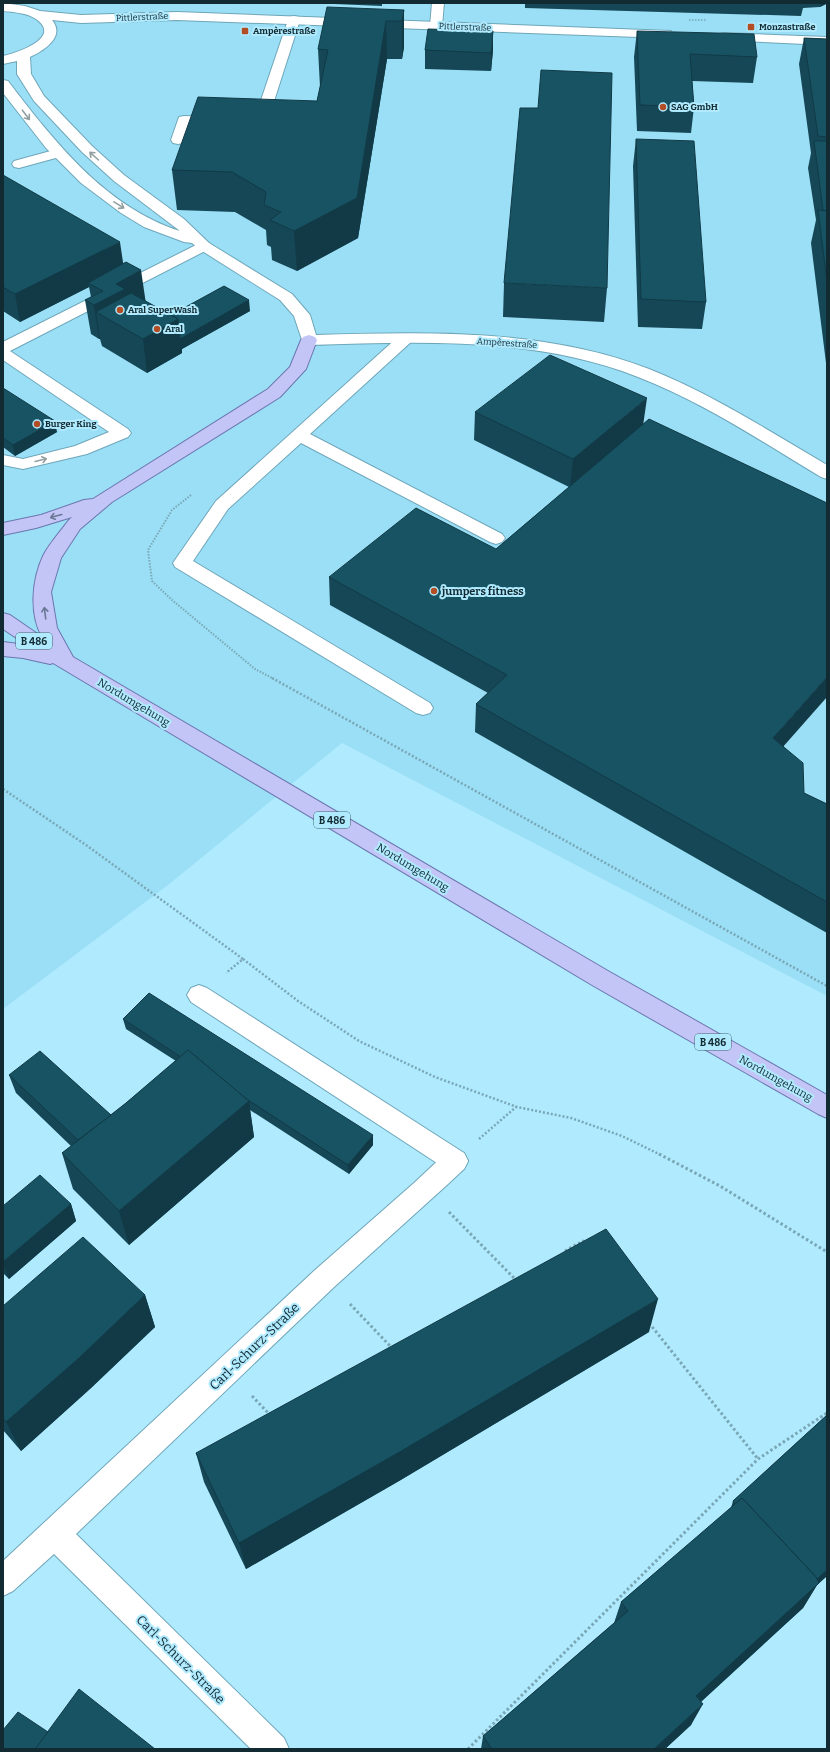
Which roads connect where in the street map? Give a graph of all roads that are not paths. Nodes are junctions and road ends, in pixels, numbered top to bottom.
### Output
1 (438, 3) edge
2 (3, 7) edge
3 (41, 15) junction
4 (104, 19) junction
5 (294, 20) junction
6 (436, 26) junction
7 (59, 32) junction
8 (681, 35) edge
9 (712, 36) edge
10 (827, 41) edge
11 (24, 55) junction
12 (3, 60) edge
13 (3, 84) edge
14 (230, 122) edge
15 (245, 122) edge
16 (178, 140) dead end
17 (58, 153) junction
18 (19, 164) dead end
19 (187, 230) junction
20 (202, 244) junction
21 (405, 339) junction
22 (309, 340) junction
23 (3, 348) edge
24 (3, 353) edge
25 (299, 435) junction
26 (3, 460) edge
27 (827, 473) edge
28 (106, 498) junction
29 (3, 528) edge
30 (496, 538) dead end
31 (3, 620) edge
32 (3, 649) edge
33 (65, 661) junction
34 (423, 708) dead end
35 (199, 995) road end
36 (827, 1107) edge
37 (55, 1534) junction
38 (3, 1581) edge
39 (272, 1749) edge

1 - 6 street
2 - 3 street, Pittlerstraße
3 - 4 street, Pittlerstraße
3 - 7 street
4 - 5 street, Pittlerstraße
4 - 7 street, Pittlerstraße
5 - 6 street, Pittlerstraße
5 - 15 street
6 - 8 street, Pittlerstraße
7 - 11 street
9 - 10 street
11 - 12 street
19 -> 11 street
13 -> 17 street
14 - 16 street
17 - 18 street
17 - 19 street
17 -> 20 street
19 - 20 street
20 - 22 street
20 - 23 street
21 - 22 street, Ampèrestraße
21 - 25 street
21 - 27 street, Ampèrestraße
22 - 28 main road
26 -> 24 street
25 - 30 street
25 - 34 street
28 -> 29 main road
33 -> 28 main road
31 - 33 main road, Nordumgehung / B 486
32 - 33 main road
33 - 36 main road, Nordumgehung / B 486
35 - 37 street, Carl-Schurz-Straße
37 - 38 street, Carl-Schurz-Straße
37 - 39 street, Carl-Schurz-Straße

